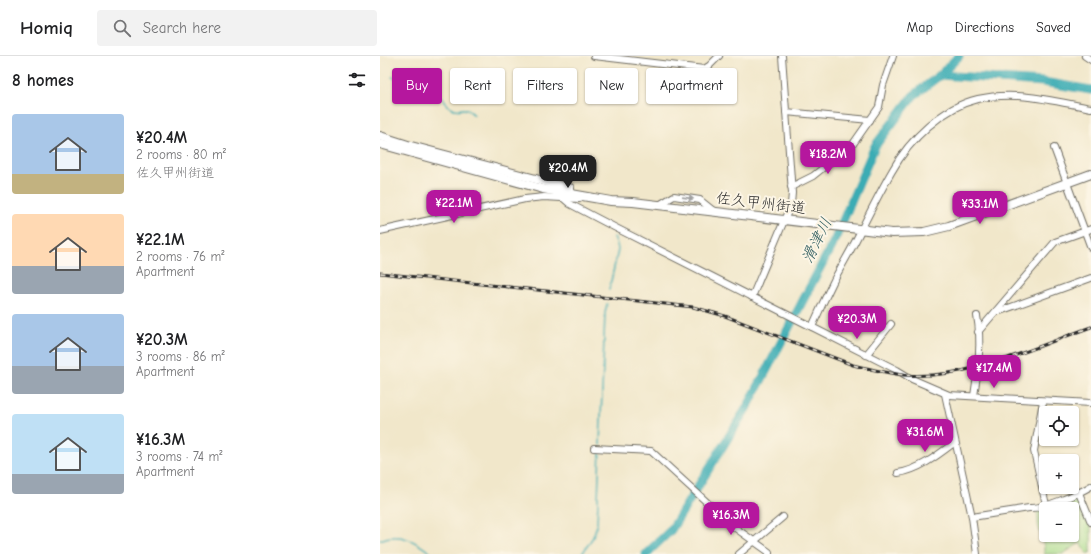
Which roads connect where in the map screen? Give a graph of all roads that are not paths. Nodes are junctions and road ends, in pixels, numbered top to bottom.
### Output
1 (594, 56) edge
2 (719, 56) edge
3 (782, 56) edge
4 (893, 56) edge
5 (1085, 56) edge
6 (1091, 60) edge
7 (1091, 108) edge
8 (786, 112) junction
9 (870, 120) junction
10 (380, 136) edge
11 (380, 144) edge
12 (1054, 148) dead end
13 (1091, 174) edge
14 (1067, 183) junction
15 (791, 186) junction
16 (574, 189) junction
17 (559, 194) junction
18 (633, 202) junction
19 (784, 220) junction
20 (860, 229) junction
21 (1088, 230) edge
22 (380, 231) edge
23 (1091, 248) edge
24 (1091, 278) edge
25 (752, 297) junction
26 (997, 311) junction
27 (976, 316) dead end
28 (890, 324) dead end
29 (810, 326) junction
30 (978, 332) junction
31 (866, 355) junction
32 (945, 394) junction
33 (974, 396) junction
34 (1044, 401) junction
35 (1091, 403) edge
36 (955, 442) junction
37 (598, 448) dead end
38 (898, 472) dead end
39 (1091, 486) edge
40 (1079, 493) joint
41 (1076, 494) edge
42 (1045, 502) edge
43 (1054, 502) edge
44 (1039, 507) edge
45 (972, 517) junction
46 (783, 518) dead end
47 (1091, 522) edge
48 (755, 541) junction
49 (739, 554) edge
50 (769, 554) edge
51 (977, 554) edge

1 - 2 street
3 - 8 street
4 - 9 street
5 - 6 street
7 - 20 street
8 - 9 street
8 - 15 street
9 - 15 street
10 - 16 main road, 佐久甲州街道
11 - 17 main road, 佐久甲州街道
12 - 14 street
13 - 14 main road, 佐久甲州街道
14 - 20 main road, 佐久甲州街道
14 - 21 street
15 - 19 street
16 - 17 street
16 - 18 main road, 佐久甲州街道
17 - 18 main road, 佐久甲州街道
17 - 22 street
17 - 25 street
18 - 19 main road, 佐久甲州街道
19 - 20 main road, 佐久甲州街道
19 - 25 street
20 - 29 street
21 - 23 street
21 - 26 street
24 - 26 street
25 - 29 street
26 - 30 street
27 - 30 street
28 - 31 street
29 - 31 street
30 - 33 street
31 - 32 street
32 - 33 street
32 - 36 street
33 - 34 street
34 - 35 street
34 - 42 street
36 - 38 street
36 - 45 street
37 - 48 street
39 - 40 street
40 - 47 street
41 - 43 street
44 - 45 street
45 - 51 street
46 - 48 street
48 - 49 street
48 - 50 street

